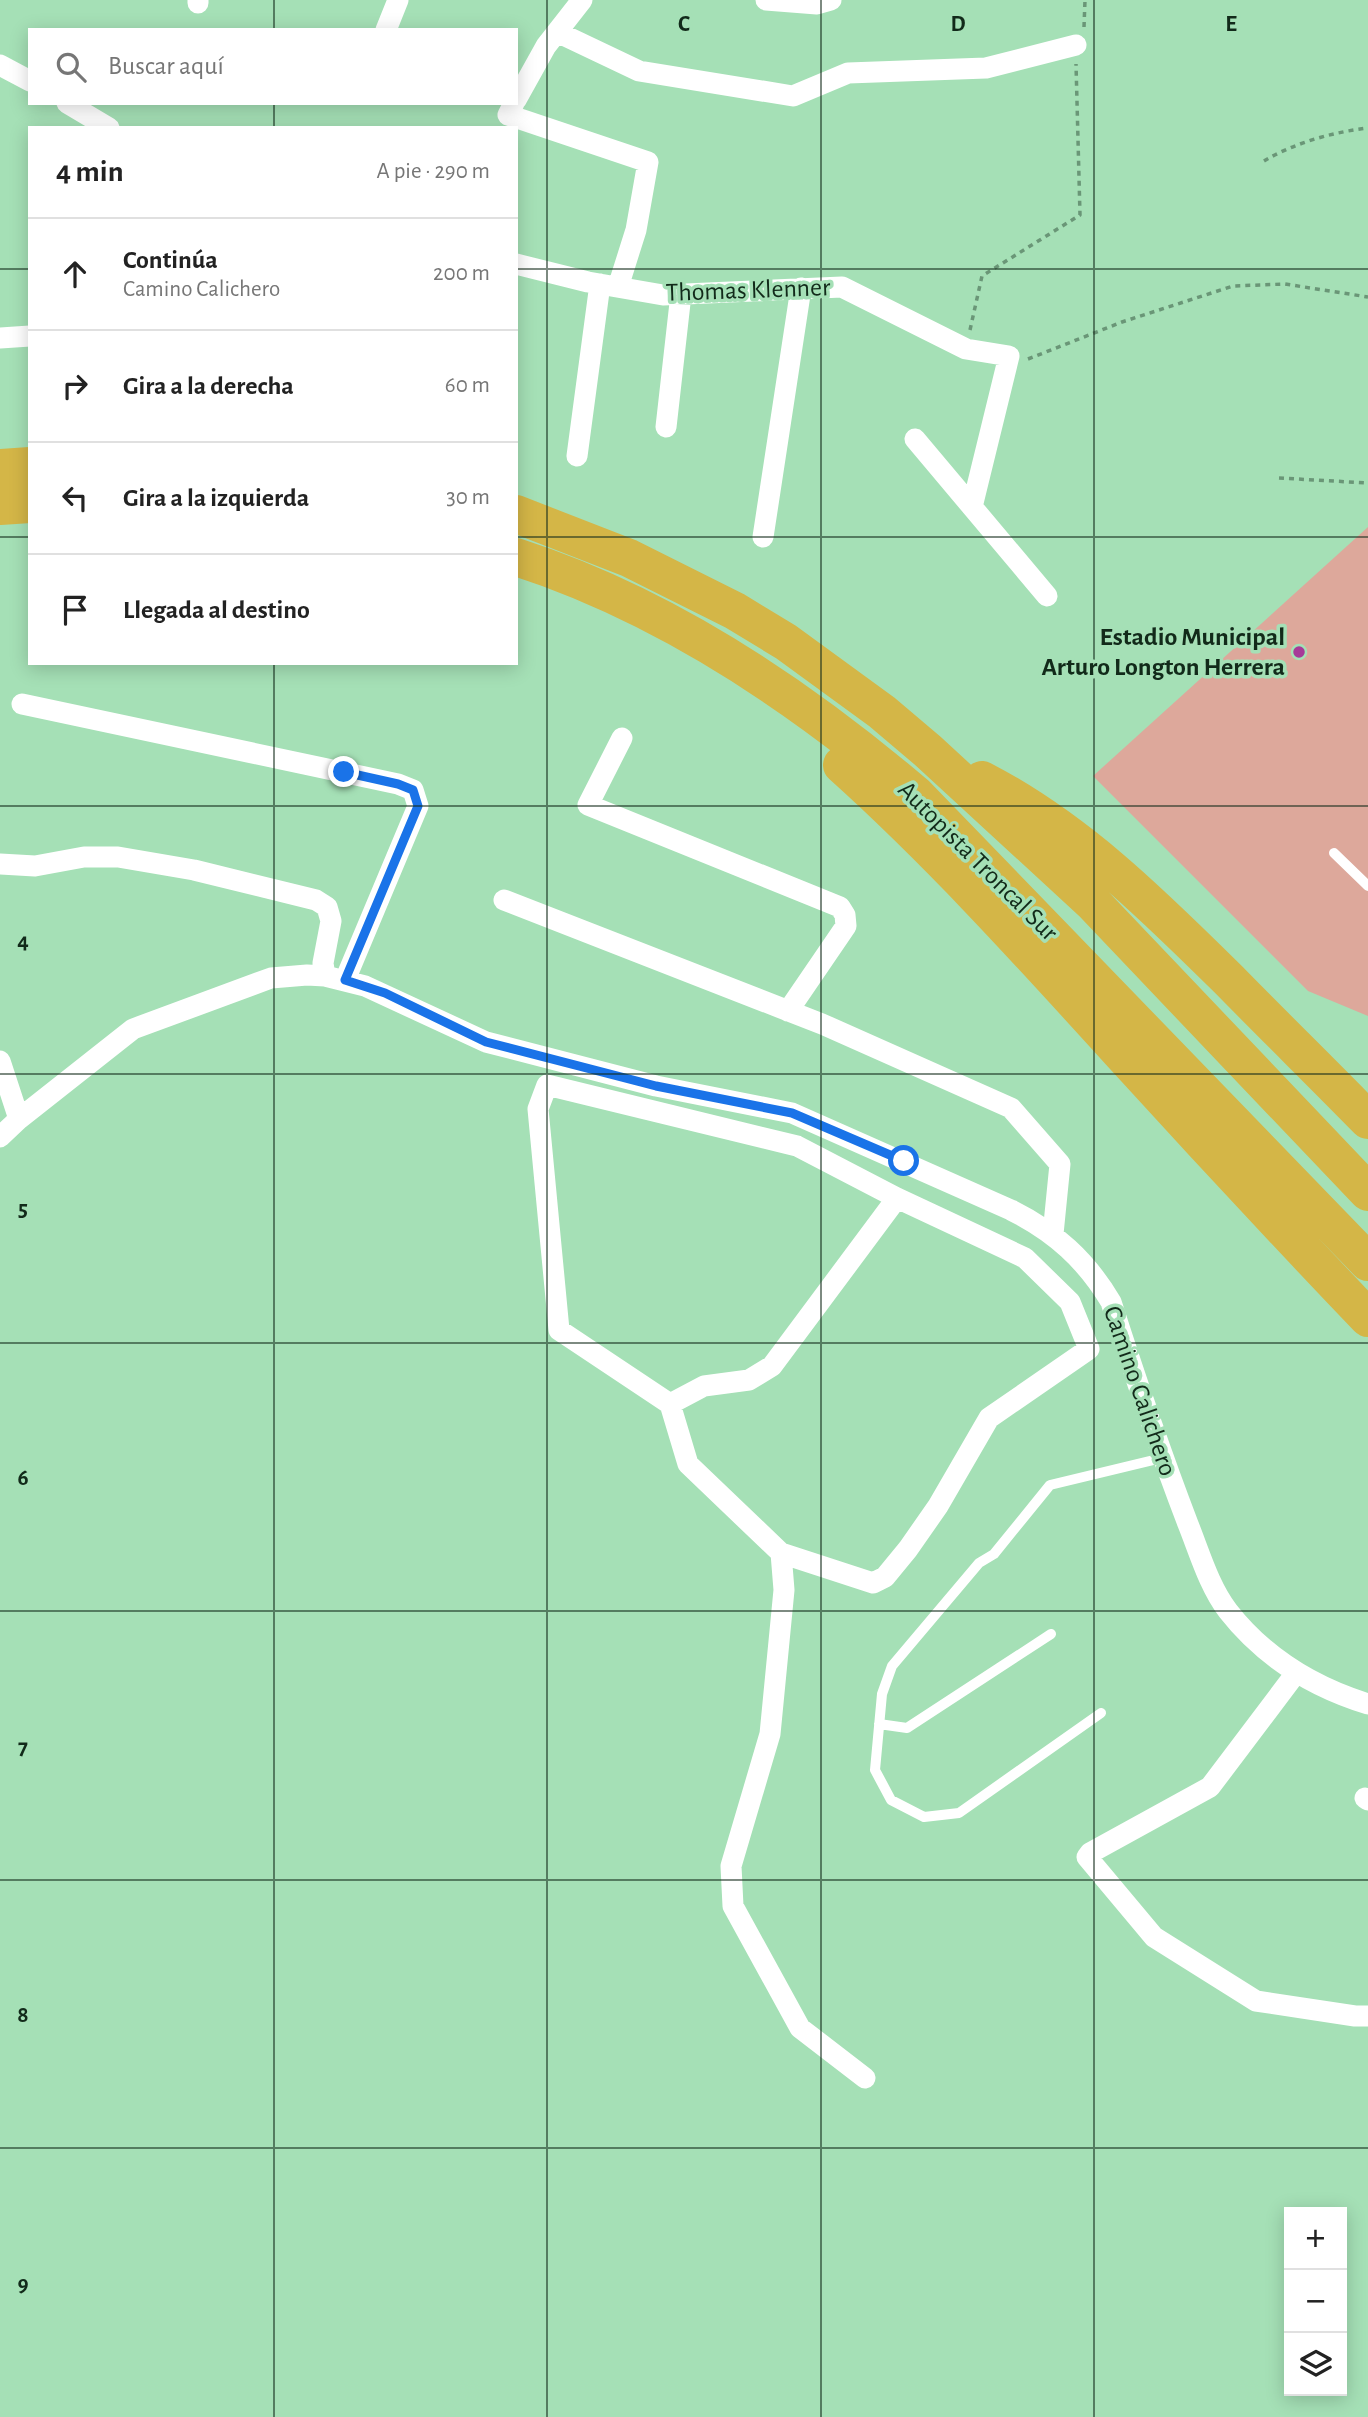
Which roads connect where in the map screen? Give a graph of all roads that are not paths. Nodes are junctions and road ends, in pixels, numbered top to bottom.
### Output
1 (398, 0) edge
2 (582, 0) edge
3 (768, 0) edge
4 (831, 0) edge
5 (388, 28) edge
6 (557, 32) junction
7 (1076, 45) road end
8 (0, 65) edge
9 (28, 81) edge
10 (518, 97) edge
11 (70, 105) edge
12 (513, 105) edge
13 (106, 126) edge
14 (518, 264) edge
15 (609, 286) junction
16 (801, 288) junction
17 (681, 294) junction
18 (28, 336) edge
19 (0, 338) edge
20 (666, 427) dead end
21 (915, 439) dead end
22 (577, 456) dead end
23 (28, 466) edge
24 (0, 468) edge
25 (28, 504) edge
26 (0, 506) edge
27 (972, 507) junction
28 (518, 515) edge
29 (763, 537) dead end
30 (518, 559) edge
31 (580, 581) junction
32 (1046, 596) dead end
33 (23, 704) dead end
34 (622, 738) dead end
35 (928, 751) junction
36 (1334, 853) dead end
37 (0, 864) edge
38 (1368, 886) edge
39 (504, 900) dead end
40 (335, 978) junction
41 (788, 1011) junction
42 (0, 1061) edge
43 (19, 1119) junction
44 (1368, 1120) edge
45 (0, 1137) edge
46 (1368, 1192) edge
47 (897, 1198) junction
48 (1053, 1234) junction
49 (1368, 1262) edge
50 (1368, 1318) edge
51 (1122, 1336) junction
52 (1089, 1349) junction
53 (670, 1404) junction
54 (1162, 1458) junction
55 (781, 1553) junction
56 (1051, 1634) dead end
57 (1296, 1673) junction
58 (1368, 1704) edge
59 (1101, 1713) dead end
60 (879, 1724) junction
61 (1368, 2016) edge
62 (865, 2078) dead end

1 - 5 street
2 - 6 street
3 - 4 street
6 - 7 street
6 - 10 street
8 - 9 street
11 - 13 street
12 - 15 street
14 - 15 street, Thomas Klenner
15 - 17 street, Thomas Klenner
15 - 22 street
16 - 17 street, Thomas Klenner
16 - 27 street, Thomas Klenner
16 - 29 street
17 - 20 street
18 - 19 street
21 - 27 street
23 - 24 highway
25 - 26 highway
27 - 32 street
28 - 35 highway, Autopista Troncal Sur
30 - 31 highway, Autopista Troncal Sur
31 - 49 highway, Autopista Troncal Sur
31 - 50 highway
33 - 40 street
34 - 41 street
35 - 44 highway
35 - 46 highway, Autopista Troncal Sur
36 - 38 lane
37 - 40 street
39 - 41 street
40 - 43 street, Camino Calichero
40 - 48 street, Camino Calichero
41 - 48 street
42 - 43 street
43 - 45 street, Camino Calichero
47 - 52 street
47 - 53 street
47 - 53 street
48 - 51 street, Camino Calichero
51 - 52 street
51 - 54 street, Camino Calichero
52 - 55 street
53 - 55 street
54 - 57 street, Camino Calichero
54 - 60 lane
55 - 62 street
56 - 60 lane
57 - 58 street, Camino Calichero
57 - 61 street
59 - 60 lane

